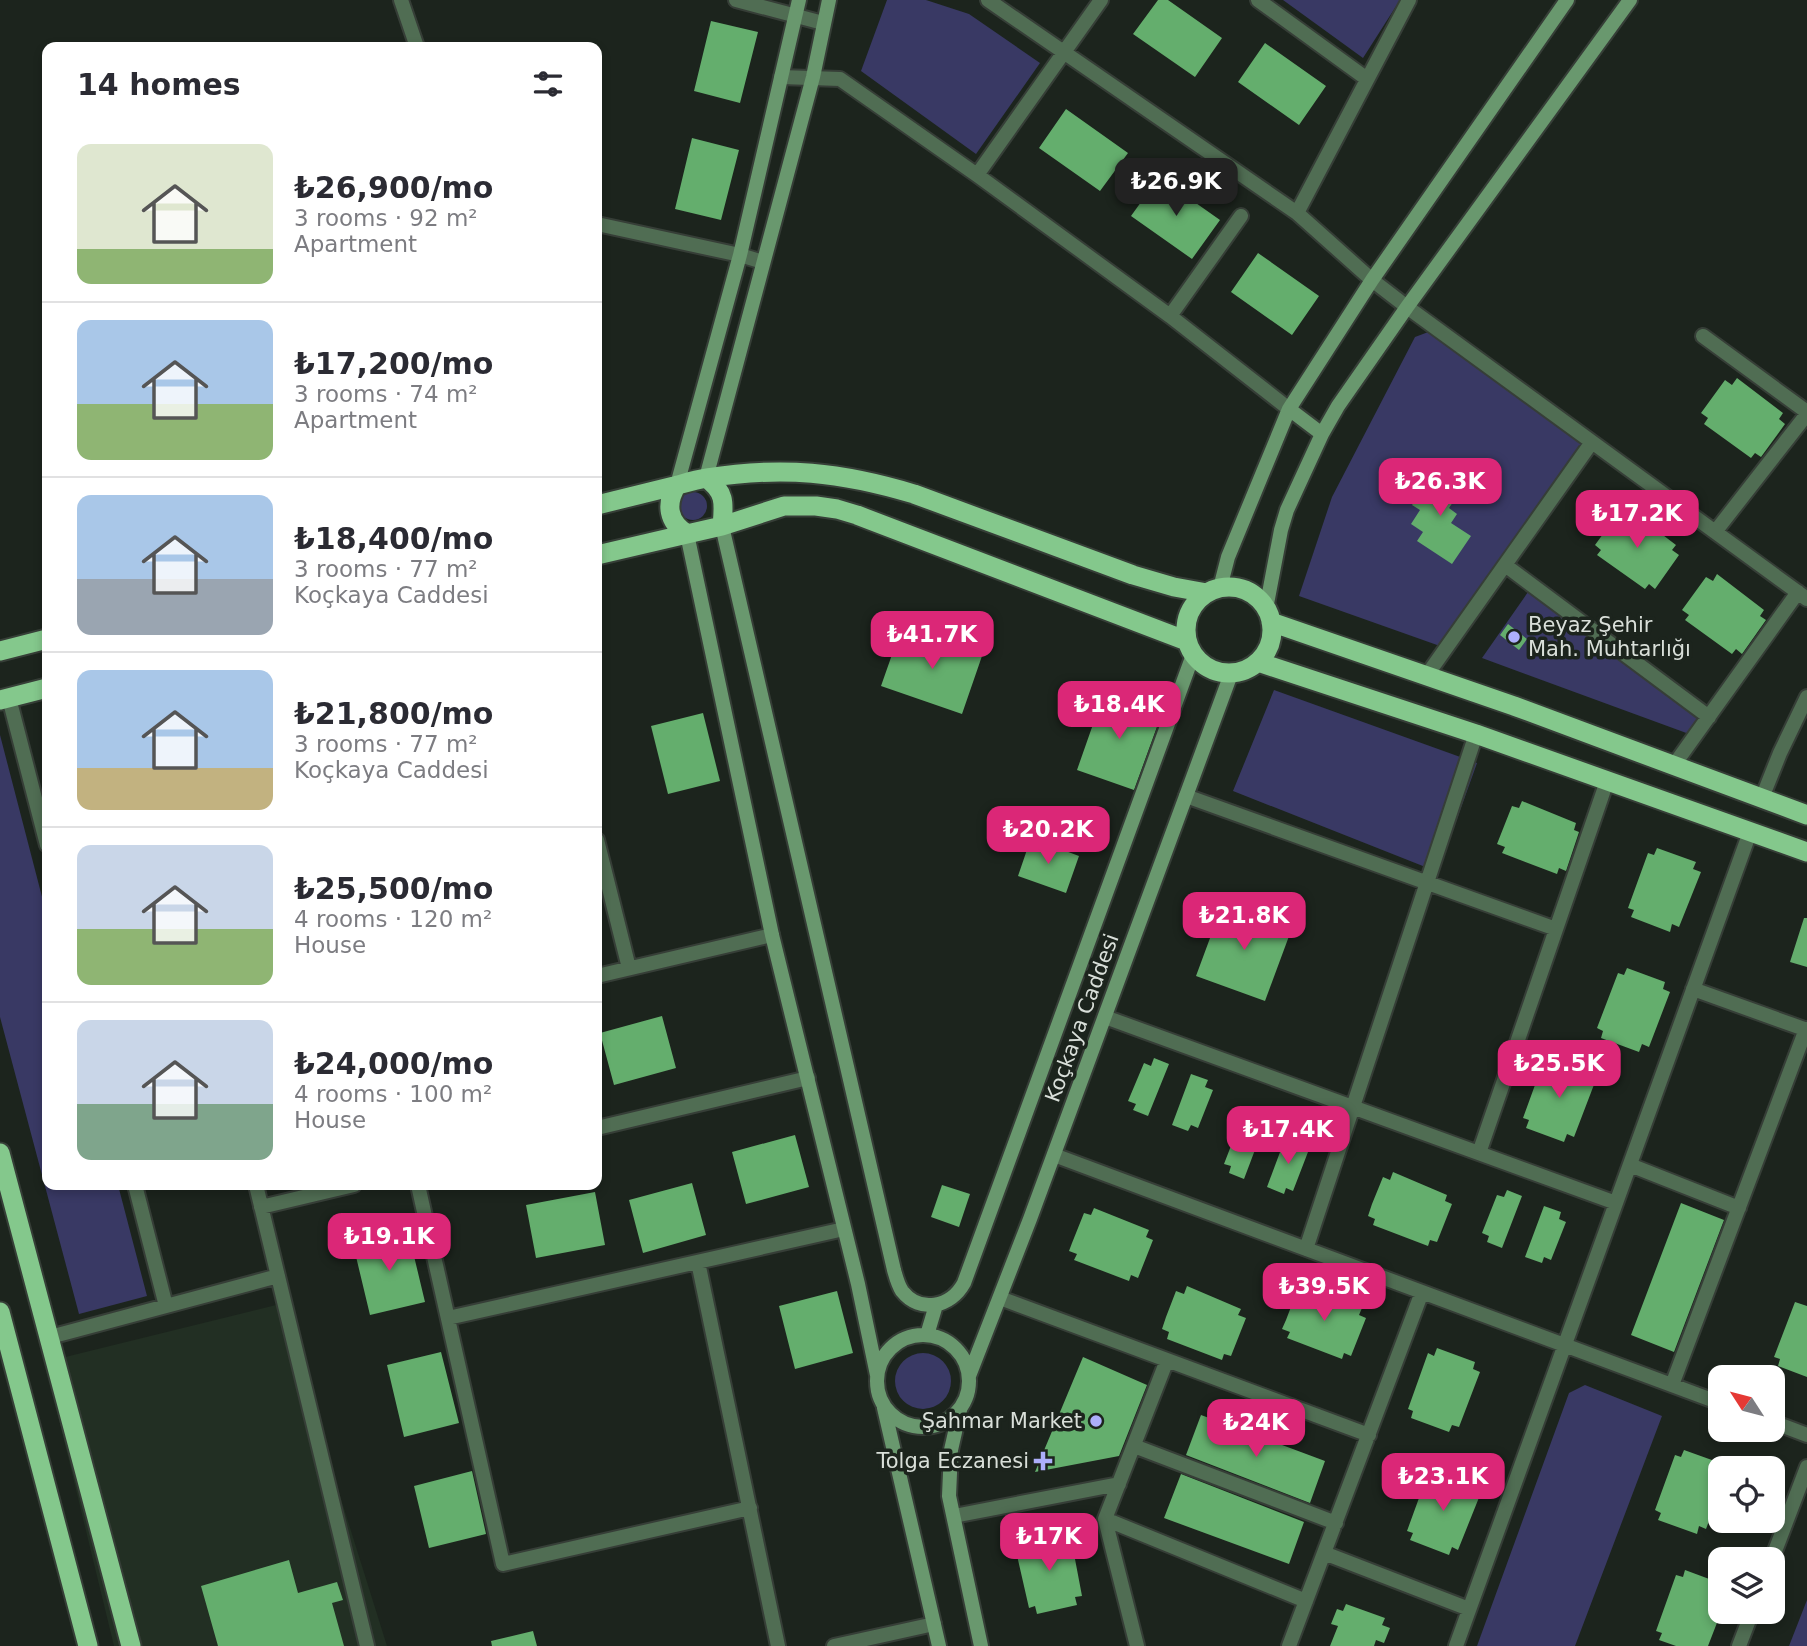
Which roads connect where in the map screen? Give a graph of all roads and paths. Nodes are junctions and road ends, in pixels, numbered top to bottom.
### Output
1 (401, 0) edge
2 (736, 0) edge
3 (829, 0) edge
4 (988, 0) edge
5 (1101, 0) edge
6 (1258, 0) edge
7 (1409, 0) edge
8 (1567, 0) edge
9 (1630, 0) edge
10 (797, 7) edge
11 (823, 23) junction
12 (415, 42) edge
13 (1064, 52) junction
14 (781, 77) junction
15 (813, 77) junction
16 (1367, 79) junction
17 (977, 175) junction
18 (1297, 213) junction
19 (1241, 216) dead end
20 (602, 225) edge
21 (740, 256) junction
22 (763, 262) junction
23 (1372, 280) junction
24 (1407, 307) junction
25 (1170, 316) junction
26 (1703, 336) dead end
27 (1289, 409) junction
28 (1807, 413) edge
29 (1322, 434) junction
30 (1592, 442) junction
31 (706, 478) junction
32 (677, 485) junction
33 (602, 504) edge
34 (722, 526) junction
35 (1715, 532) junction
36 (687, 534) junction
37 (602, 554) edge
38 (1505, 565) junction
39 (1214, 591) junction
40 (1803, 595) edge
41 (1269, 616) junction
42 (42, 640) edge
43 (1190, 648) junction
44 (0, 650) edge
45 (1258, 662) junction
46 (1231, 674) junction
47 (1427, 675) junction
48 (42, 689) edge
49 (1807, 697) edge
50 (5, 699) edge
51 (1709, 717) junction
52 (1476, 734) junction
53 (1674, 765) junction
54 (1607, 780) junction
55 (1186, 796) junction
56 (1762, 798) junction
57 (1807, 815) edge
58 (42, 828) edge
59 (1750, 831) junction
60 (1807, 852) edge
61 (602, 860) edge
62 (1427, 883) junction
63 (1556, 929) junction
64 (772, 935) junction
65 (629, 968) junction
66 (602, 975) edge
67 (1693, 989) junction
68 (1105, 1017) junction
69 (1807, 1030) edge
70 (808, 1078) junction
71 (1353, 1107) junction
72 (602, 1127) edge
73 (0, 1153) edge
74 (1479, 1153) junction
75 (1054, 1155) junction
76 (1630, 1165) junction
77 (136, 1190) edge
78 (257, 1190) edge
79 (333, 1190) edge
80 (419, 1190) edge
81 (1616, 1203) junction
82 (261, 1207) junction
83 (1739, 1208) junction
84 (845, 1229) junction
85 (1306, 1249) junction
86 (698, 1262) junction
87 (278, 1276) junction
88 (1422, 1292) junction
89 (1000, 1298) junction
90 (936, 1305) junction
91 (166, 1306) junction
92 (0, 1312) edge
93 (448, 1318) junction
94 (927, 1335) junction
95 (50, 1337) junction
96 (1564, 1345) junction
97 (1167, 1360) junction
98 (877, 1375) junction
99 (969, 1376) junction
100 (1672, 1385) junction
101 (1708, 1398) edge
102 (884, 1407) junction
103 (960, 1408) junction
104 (1785, 1427) edge
105 (1368, 1435) junction
106 (1807, 1435) edge
107 (1133, 1446) junction
108 (1807, 1467) edge
109 (1119, 1484) junction
110 (750, 1508) junction
111 (954, 1516) junction
112 (1105, 1519) junction
113 (1336, 1522) junction
114 (1777, 1547) edge
115 (1324, 1553) junction
116 (1306, 1601) junction
117 (1469, 1609) junction
118 (934, 1624) junction
119 (1748, 1624) edge
120 (88, 1646) edge
121 (131, 1646) edge
122 (366, 1646) edge
123 (778, 1646) edge
124 (834, 1646) edge
125 (939, 1646) edge
126 (981, 1646) edge
127 (1137, 1646) edge
128 (1289, 1646) edge
129 (1456, 1646) edge
130 (1740, 1646) edge

1 - 12 street
2 - 10 street
3 - 11 main road
4 - 13 street
5 - 13 street
6 - 16 street
7 - 16 street
8 - 23 main road
9 - 24 main road
10 - 11 street
10 - 14 main road
11 - 15 main road
13 - 17 street
13 - 18 street
14 - 15 street
14 - 21 main road
15 - 17 street
15 - 22 main road
16 - 18 street
17 - 25 street
18 - 23 street
19 - 25 street
20 - 21 street
21 - 22 street
21 - 32 main road
22 - 31 main road
23 - 24 street
23 - 27 main road
24 - 29 main road
24 - 30 street
25 - 27 street
26 - 28 street
27 - 29 main road
27 - 39 main road
28 - 35 street
29 - 41 main road
30 - 35 street
30 - 38 street
31 - 32 highway
31 - 34 highway
31 - 39 highway
32 - 33 highway
32 - 36 highway
34 - 36 highway
34 - 43 highway
34 - 90 main road
35 - 40 street
36 - 37 highway
36 - 64 main road
38 - 47 street
38 - 51 street
39 - 41 highway
39 - 43 highway
40 - 51 street
41 - 45 highway
41 - 47 highway
42 - 44 highway
43 - 46 highway
43 - 90 main road, Koçkaya Caddesi
45 - 46 highway
45 - 52 highway
46 - 55 main road, Koçkaya Caddesi
47 - 53 highway
48 - 50 highway
49 - 56 street
50 - 58 street
51 - 53 street
52 - 54 highway
52 - 62 street
53 - 56 highway
54 - 59 highway
54 - 63 street
55 - 62 street
55 - 68 main road, Koçkaya Caddesi
56 - 57 highway
59 - 60 highway
59 - 67 street
61 - 65 street
62 - 63 street
62 - 71 street
63 - 74 street
64 - 65 street
64 - 70 main road
65 - 66 street
67 - 69 street
67 - 76 street
68 - 71 street
68 - 75 main road, Koçkaya Caddesi
69 - 83 street
70 - 72 street
70 - 84 main road
71 - 74 street
71 - 85 street
73 - 95 highway
74 - 81 street
75 - 85 street
75 - 89 main road, Koçkaya Caddesi
76 - 81 street
76 - 83 street
77 - 91 street
78 - 82 street
79 - 82 street
80 - 93 street
81 - 96 street
82 - 87 street
83 - 100 street
84 - 86 street
84 - 98 main road
85 - 88 street
86 - 93 street
86 - 110 street
87 - 91 street
87 - 122 street
88 - 96 street
88 - 105 street
89 - 97 street
89 - 99 main road, Koçkaya Caddesi
90 - 94 main road
91 - 95 street
92 - 120 highway
93 - 110 street
94 - 98 main road
94 - 99 main road
95 - 121 highway
96 - 100 street
96 - 117 street
97 - 105 street
97 - 107 street
98 - 102 main road
99 - 103 main road
100 - 101 street
102 - 103 main road
102 - 118 main road
103 - 111 main road
104 - 106 street
105 - 113 street
107 - 109 street
107 - 113 street
108 - 114 street
109 - 111 street
109 - 112 street
110 - 123 street
111 - 126 main road
112 - 116 street
112 - 127 street
113 - 115 street
115 - 116 street
115 - 117 street
116 - 128 street
117 - 129 street
118 - 124 street
118 - 125 main road
119 - 130 street

